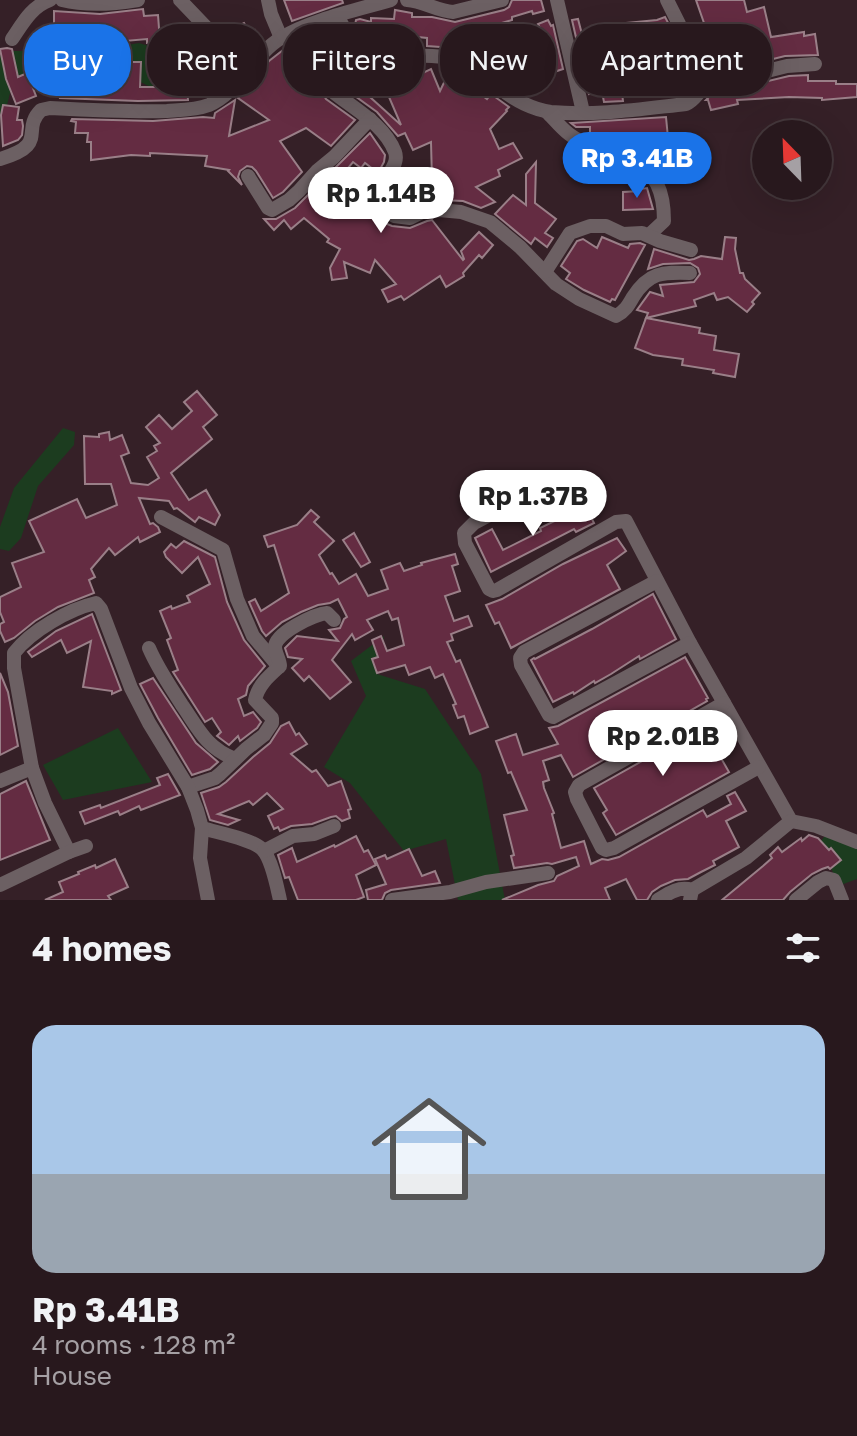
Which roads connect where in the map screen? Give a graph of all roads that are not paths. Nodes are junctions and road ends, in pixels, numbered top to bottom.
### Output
1 (50, 0) edge
2 (62, 0) edge
3 (138, 0) edge
4 (180, 0) edge
5 (268, 0) edge
6 (391, 0) edge
7 (407, 0) edge
8 (502, 0) edge
9 (557, 0) edge
10 (667, 0) edge
11 (338, 16) junction
12 (203, 24) edge
13 (679, 24) dead end
14 (281, 38) junction
15 (12, 39) dead end
16 (815, 64) dead end
17 (338, 96) edge
18 (547, 112) junction
19 (583, 112) junction
20 (370, 119) junction
21 (0, 159) edge
22 (248, 176) dead end
23 (649, 235) junction
24 (691, 250) dead end
25 (545, 272) junction
26 (690, 273) dead end
27 (512, 503) dead end
28 (161, 517) dead end
29 (657, 581) junction
30 (334, 620) dead end
31 (690, 643) junction
32 (149, 648) dead end
33 (279, 667) junction
34 (724, 703) junction
35 (235, 759) junction
36 (759, 767) junction
37 (32, 768) junction
38 (0, 781) edge
39 (188, 787) junction
40 (791, 821) junction
41 (334, 826) dead end
42 (202, 828) junction
43 (857, 842) edge
44 (86, 846) dead end
45 (264, 851) junction
46 (69, 852) junction
47 (548, 873) dead end
48 (0, 885) edge
49 (691, 895) edge
50 (208, 900) edge
51 (280, 900) edge
52 (392, 900) edge
53 (658, 900) edge
54 (796, 900) edge
55 (842, 900) edge

1 - 15 street
2 - 3 street
4 - 12 street
5 - 14 street
6 - 11 street
7 - 8 street
9 - 19 street
10 - 13 street
11 - 14 street
11 - 18 street
14 - 21 street
16 - 19 street
17 - 20 street
18 - 19 street
18 - 23 street
20 - 22 street
20 - 25 street
23 - 24 street
23 - 25 street
25 - 26 street
27 - 29 street
28 - 33 street
29 - 31 street
29 - 31 street
30 - 33 street
31 - 34 street
32 - 35 street
33 - 35 street
34 - 36 street
34 - 36 street
35 - 39 street
36 - 40 street
37 - 38 street
37 - 39 street
37 - 46 street
39 - 42 street
40 - 43 street
40 - 49 street
41 - 45 street
42 - 45 street
42 - 50 street
44 - 46 street
45 - 51 street
46 - 48 street
47 - 52 street
49 - 53 street
54 - 55 street

